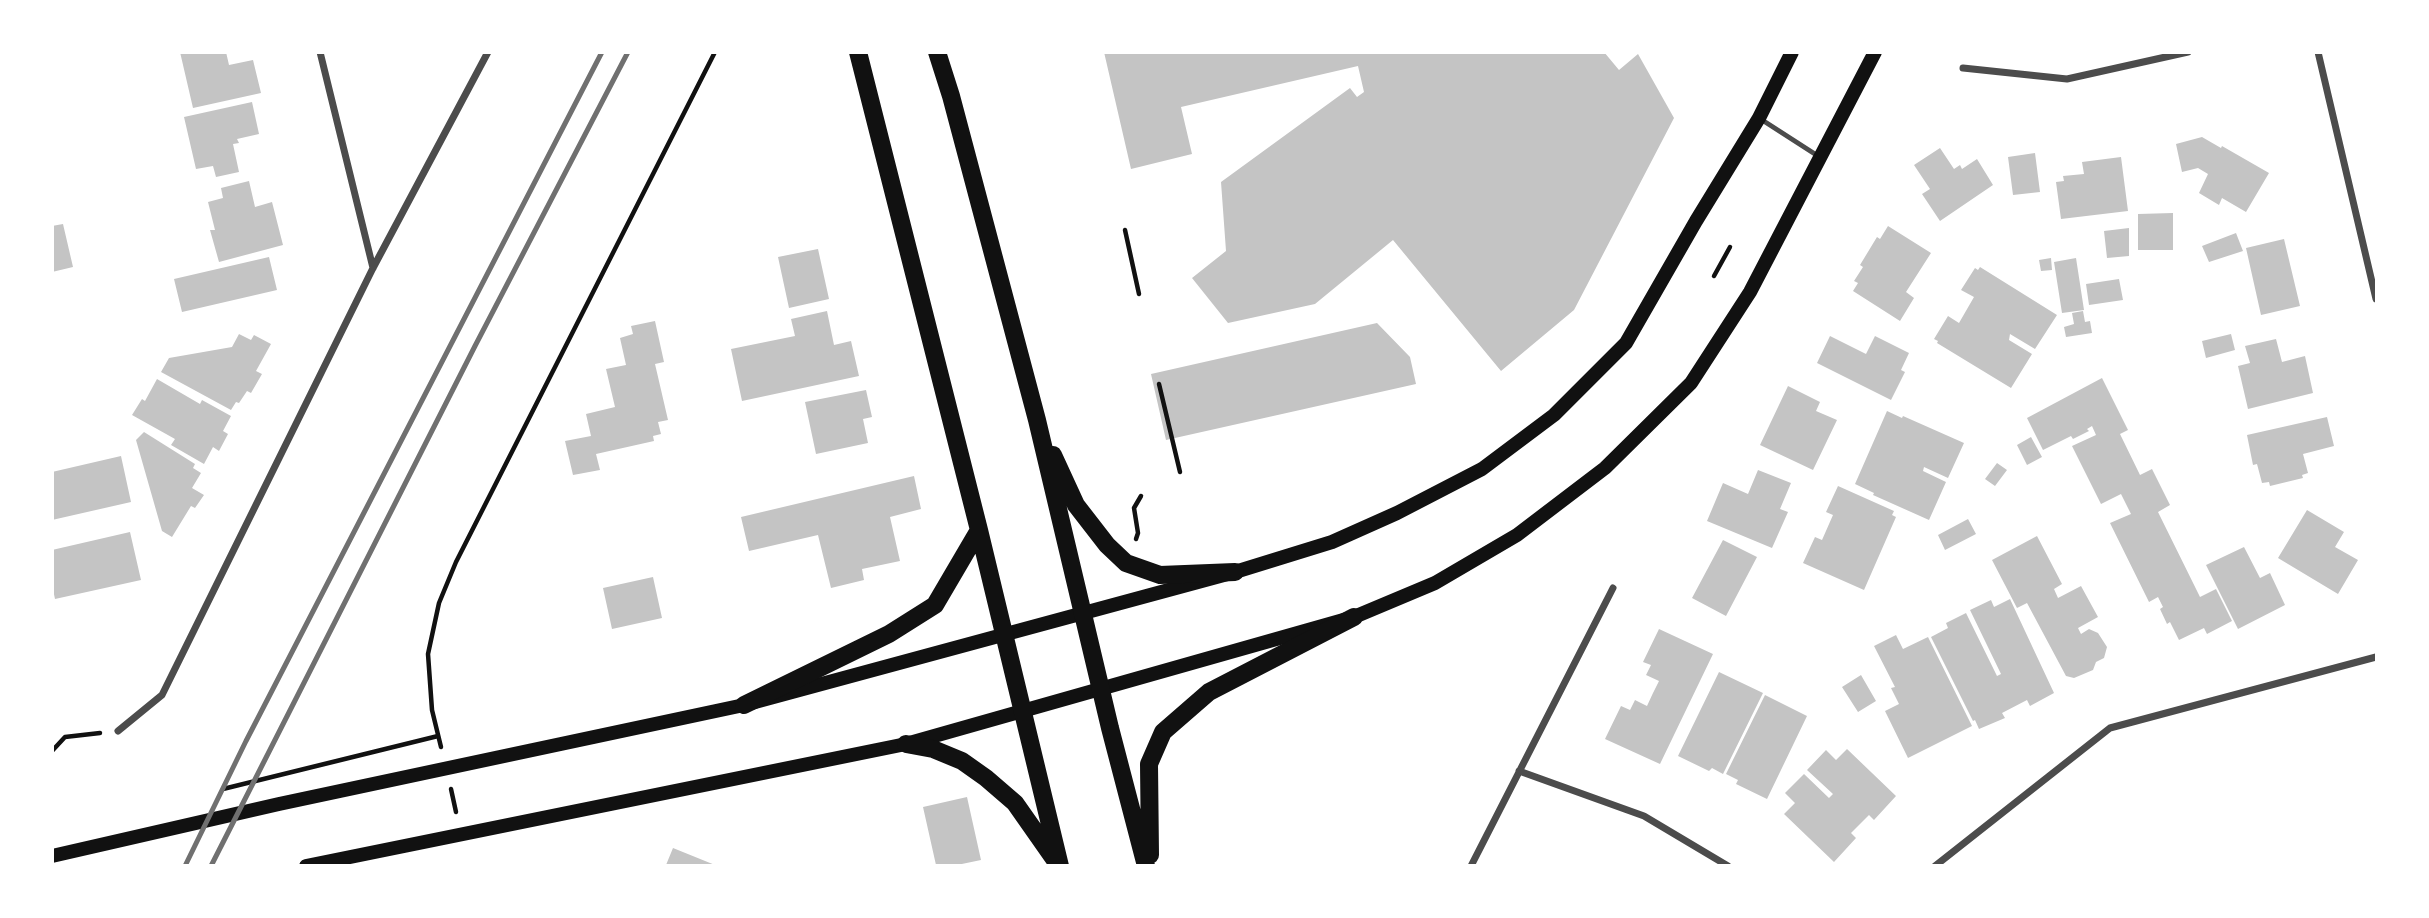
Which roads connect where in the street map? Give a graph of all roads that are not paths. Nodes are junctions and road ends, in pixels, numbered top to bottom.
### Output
1 (320, 52) edge
2 (488, 52) edge
3 (858, 52) edge
4 (1791, 52) edge
5 (1875, 52) edge
6 (2188, 52) edge
7 (2318, 52) edge
8 (937, 53) edge
9 (1963, 68) dead end
10 (1759, 118) junction
11 (1821, 158) junction
12 (373, 268) junction
13 (2376, 299) edge
14 (1037, 420) junction
15 (979, 530) junction
16 (1235, 572) junction
17 (1613, 588) dead end
18 (1083, 613) junction
19 (1354, 617) junction
20 (1003, 635) junction
21 (2376, 657) edge
22 (1101, 689) junction
23 (744, 705) junction
24 (1021, 711) junction
25 (118, 732) road end
26 (906, 744) junction
27 (1520, 771) junction
28 (52, 856) edge
29 (306, 866) edge
30 (1059, 866) edge
31 (1148, 866) edge
32 (1471, 866) edge
33 (1728, 866) edge
34 (1935, 866) edge

1 - 12 street
2 - 12 street
3 - 15 main road
4 - 10 main road
5 - 11 main road
6 - 9 street
7 - 13 street
8 - 14 main road
10 - 11 lane
10 - 16 main road
11 - 19 main road
12 - 25 street
14 - 16 main road
14 - 18 main road
15 - 20 main road
15 - 23 main road
16 - 18 main road
17 - 27 street
18 - 20 main road
18 - 22 main road
19 - 22 main road
19 - 31 main road
20 - 23 main road
20 - 24 main road
21 - 34 street
22 - 24 main road
22 - 31 main road
23 - 28 main road
24 - 26 main road
24 - 30 main road
26 - 29 main road
26 - 30 main road
27 - 32 street
27 - 33 street

